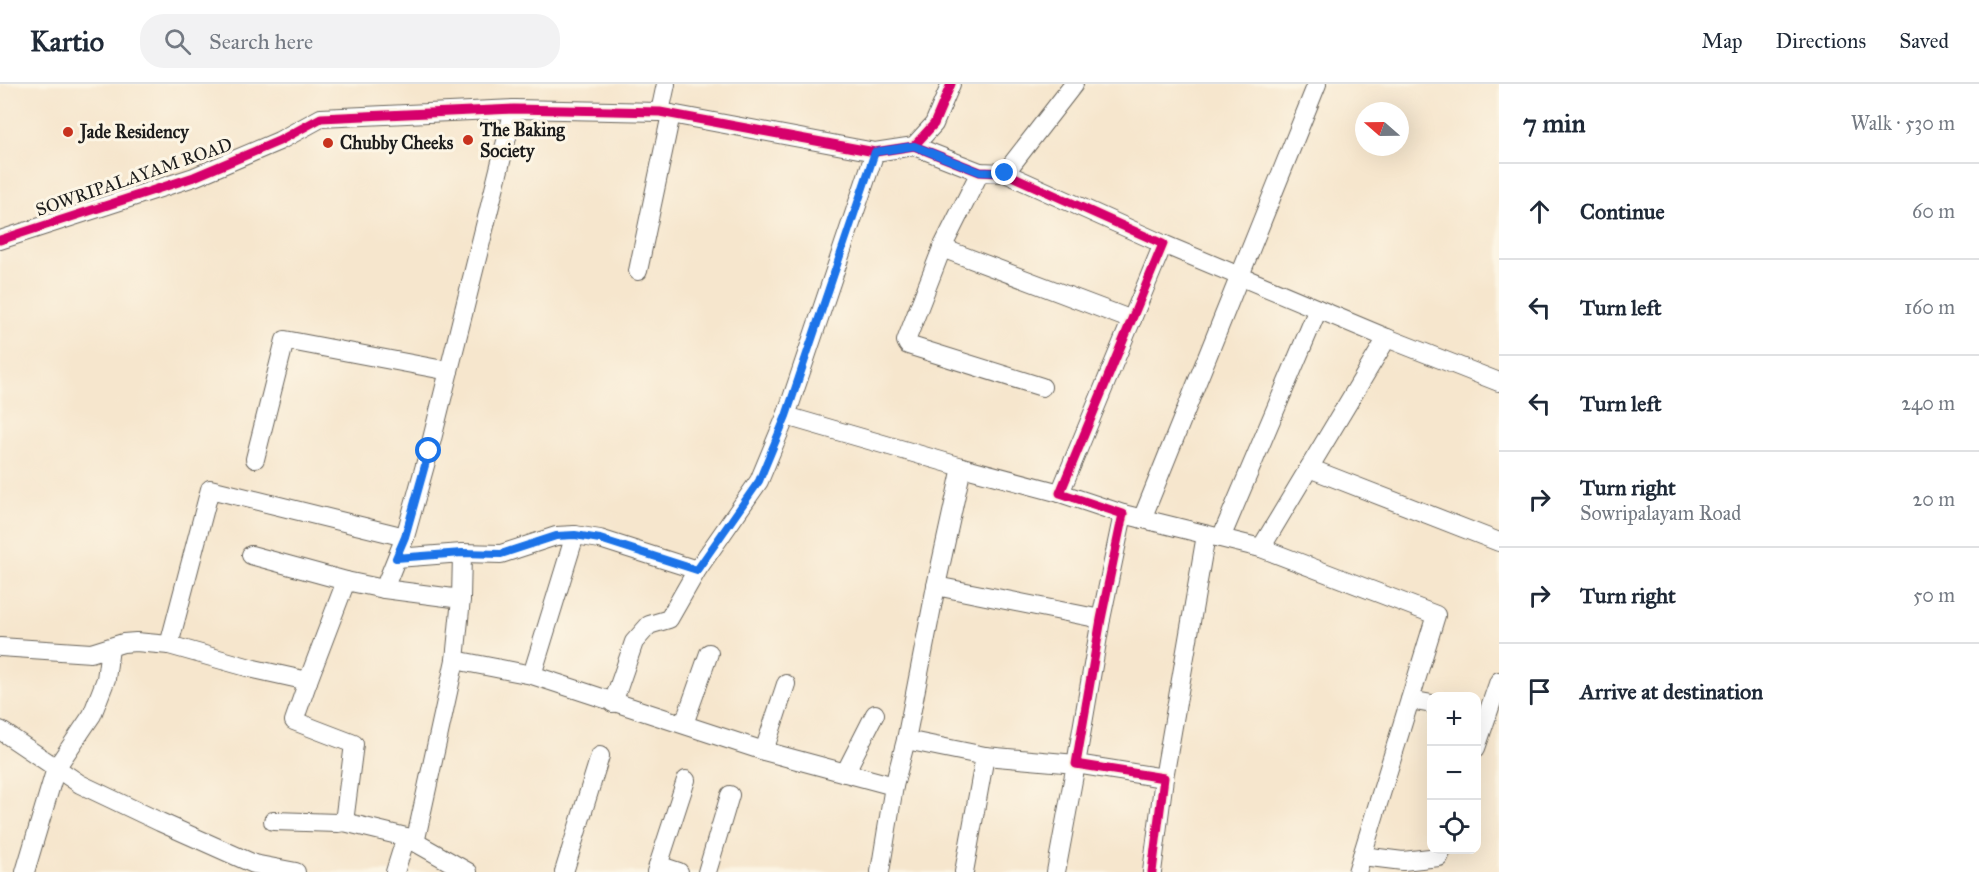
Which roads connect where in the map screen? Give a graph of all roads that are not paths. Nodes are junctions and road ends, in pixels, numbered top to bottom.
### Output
1 (666, 84) edge
2 (951, 84) edge
3 (1074, 84) edge
4 (1317, 84) edge
5 (514, 109) junction
6 (666, 113) junction
7 (914, 146) junction
8 (875, 152) junction
9 (980, 172) junction
10 (1005, 173) junction
11 (0, 240) edge
12 (1163, 243) junction
13 (942, 248) junction
14 (638, 271) dead end
15 (1239, 276) junction
16 (1318, 309) junction
17 (1132, 320) junction
18 (1387, 338) junction
19 (449, 371) junction
20 (1499, 382) edge
21 (1042, 387) dead end
22 (786, 416) junction
23 (255, 459) dead end
24 (962, 467) junction
25 (1309, 468) junction
26 (1060, 493) junction
27 (1123, 514) junction
28 (1142, 519) junction
29 (575, 535) junction
30 (1214, 536) junction
31 (405, 537) junction
32 (1499, 542) edge
33 (1261, 548) junction
34 (462, 553) junction
35 (251, 555) dead end
36 (396, 558) junction
37 (697, 570) junction
38 (346, 581) junction
39 (936, 586) junction
40 (384, 589) junction
41 (461, 599) junction
42 (1101, 619) junction
43 (170, 645) junction
44 (0, 647) edge
45 (110, 648) junction
46 (709, 652) dead end
47 (455, 660) junction
48 (532, 675) junction
49 (308, 681) junction
50 (1499, 681) edge
51 (786, 684) dead end
52 (1410, 700) junction
53 (613, 703) junction
54 (1427, 703) edge
55 (875, 714) dead end
56 (1488, 714) edge
57 (684, 724) junction
58 (0, 730) edge
59 (906, 740) junction
60 (1477, 746) edge
61 (764, 751) junction
62 (600, 756) dead end
63 (985, 756) junction
64 (1076, 764) junction
65 (56, 768) junction
66 (845, 773) junction
67 (1164, 778) junction
68 (686, 780) dead end
69 (894, 786) junction
70 (730, 795) dead end
71 (273, 821) dead end
72 (344, 822) junction
73 (410, 840) junction
74 (1440, 854) edge
75 (1359, 864) edge
76 (657, 869) edge
77 (25, 872) edge
78 (296, 872) edge
79 (395, 872) edge
80 (468, 872) edge
81 (564, 872) edge
82 (679, 872) edge
83 (707, 872) edge
84 (880, 872) edge
85 (964, 872) edge
86 (1056, 872) edge
87 (1152, 872) edge

1 - 6 street
2 - 7 street
3 - 10 street
4 - 15 street
5 - 6 street, SOWRIPALAYAM ROAD
5 - 11 street, SOWRIPALAYAM ROAD
5 - 19 street
6 - 8 street, SOWRIPALAYAM ROAD
6 - 14 street
7 - 8 street, SOWRIPALAYAM ROAD
7 - 9 street
8 - 22 street
9 - 10 street
9 - 13 street
10 - 12 street
12 - 15 street
12 - 17 street
13 - 17 street
13 - 21 street
15 - 16 street
15 - 28 street
16 - 18 street
16 - 30 street
17 - 26 street
18 - 20 street
18 - 25 street
19 - 23 street
19 - 31 street
22 - 24 street
22 - 37 street
24 - 26 street
24 - 39 street
25 - 32 street
25 - 33 street
26 - 27 street
27 - 28 street
27 - 42 street
28 - 30 street
29 - 34 street
29 - 37 street
29 - 48 street
30 - 33 street
30 - 67 street
31 - 36 street
31 - 43 street
33 - 52 street
34 - 36 street
34 - 41 street
35 - 38 street
36 - 40 street
37 - 53 street
38 - 40 street
38 - 49 street
39 - 42 street
39 - 59 street
40 - 41 street
41 - 47 street
42 - 64 street
43 - 45 street
43 - 49 street
44 - 45 street
45 - 65 street
46 - 57 street
47 - 48 street
47 - 73 street
48 - 53 street
49 - 72 street
50 - 56 street
51 - 61 street
52 - 54 street
52 - 75 street
53 - 57 street
55 - 66 street
56 - 60 street
57 - 61 street
58 - 65 street
59 - 63 street
59 - 69 street
61 - 66 street
62 - 81 street
63 - 64 street
63 - 85 street
64 - 67 street
64 - 86 street
65 - 77 street
65 - 78 street
66 - 69 street
67 - 87 street
68 - 76 street
69 - 84 street
70 - 83 street
71 - 72 street
72 - 73 street
73 - 79 street
73 - 80 street
74 - 75 street
76 - 82 street

